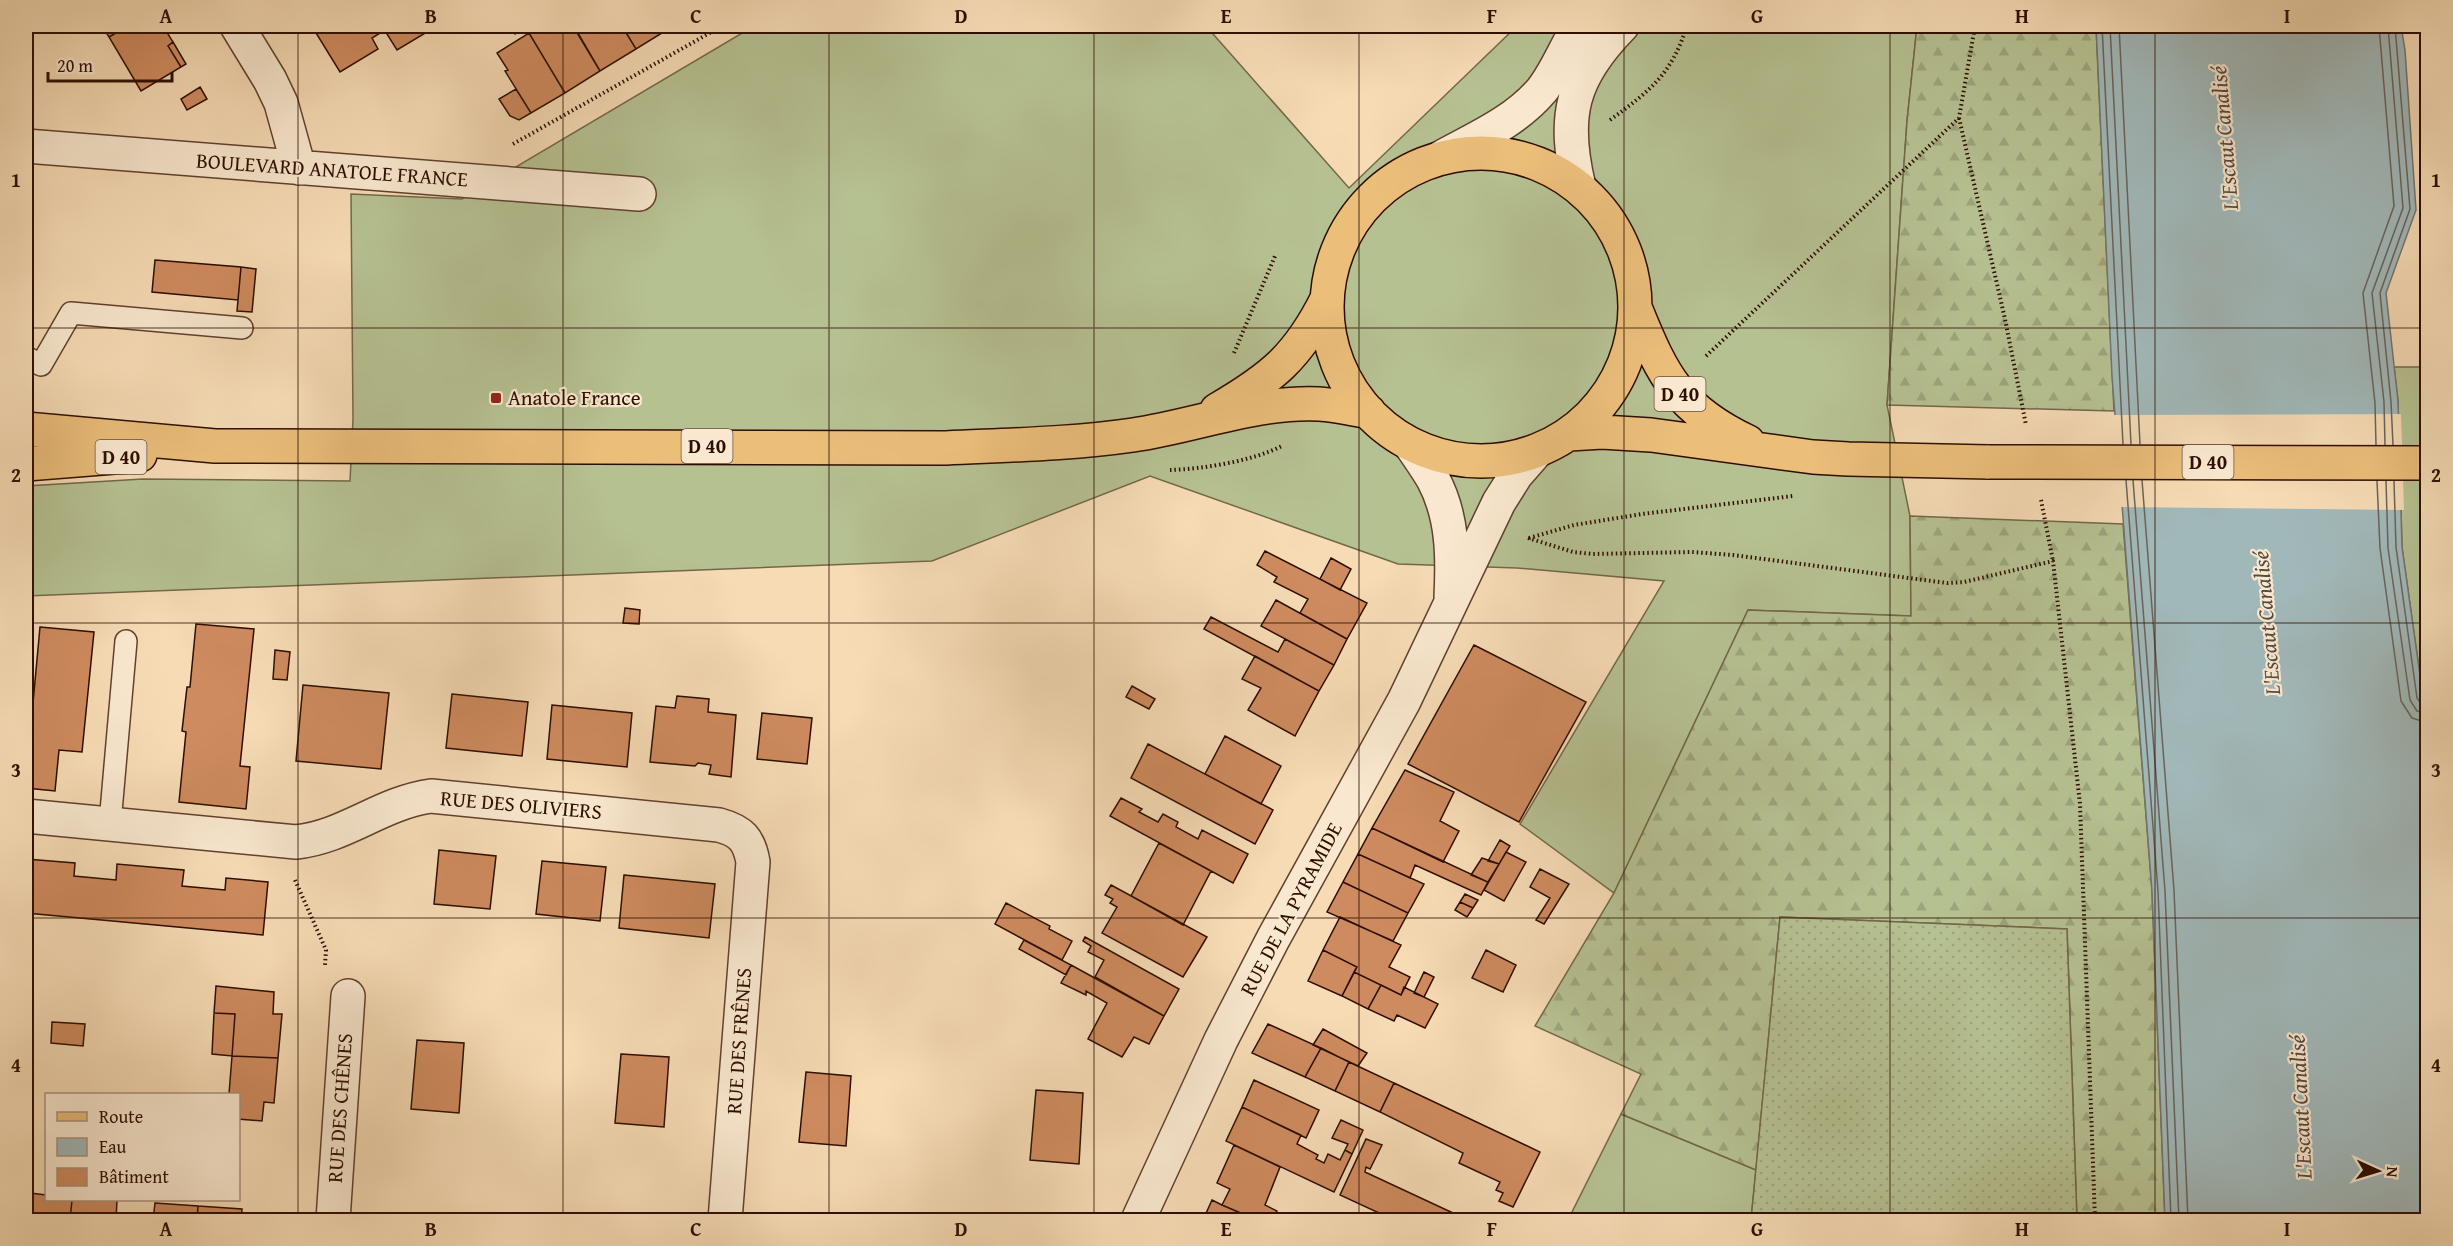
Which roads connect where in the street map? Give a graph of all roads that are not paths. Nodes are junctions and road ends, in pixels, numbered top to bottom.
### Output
1 (237, 26) edge
2 (1579, 26) edge
3 (1622, 26) edge
4 (26, 146) edge
5 (1442, 157) junction
6 (299, 168) junction
7 (1579, 187) junction
8 (639, 194) dead end
9 (1327, 298) junction
10 (1635, 308) junction
11 (242, 328) dead end
12 (26, 357) edge
13 (1369, 412) junction
14 (1197, 422) junction
15 (26, 429) edge
16 (1569, 434) junction
17 (1410, 444) junction
18 (215, 446) junction
19 (1760, 448) junction
20 (1537, 451) junction
21 (2427, 463) edge
22 (26, 464) edge
23 (1451, 601) junction
24 (126, 641) dead end
25 (26, 816) edge
26 (110, 823) junction
27 (753, 862) joint
28 (348, 996) road end
29 (333, 1221) edge
30 (725, 1221) edge
31 (1138, 1221) edge

1 - 6 street
2 - 5 street
3 - 7 street
4 - 6 street, BOULEVARD ANATOLE FRANCE
5 - 7 main road
5 - 9 main road
6 - 8 street, BOULEVARD ANATOLE FRANCE
7 - 10 main road
9 - 13 main road
9 - 14 main road, D 40
10 - 16 main road
10 - 19 main road, D 40
11 - 12 lane
13 - 14 main road, D 40
13 - 17 main road
14 - 18 main road, D 40
15 - 18 main road, D 40
16 - 19 main road, D 40
16 - 20 main road
17 - 20 main road
17 - 23 street, RUE DE LA PYRAMIDE
18 - 22 main road, D 40
19 - 21 main road, D 40, bridge
20 - 23 street, RUE DE LA PYRAMIDE
23 - 31 street, RUE DE LA PYRAMIDE
24 - 26 lane
25 - 26 street, RUE DES OLIVIERS
26 - 27 street, RUE DES OLIVIERS
27 - 30 street, RUE DES FRÊNES
28 - 29 street, RUE DES CHÊNES

